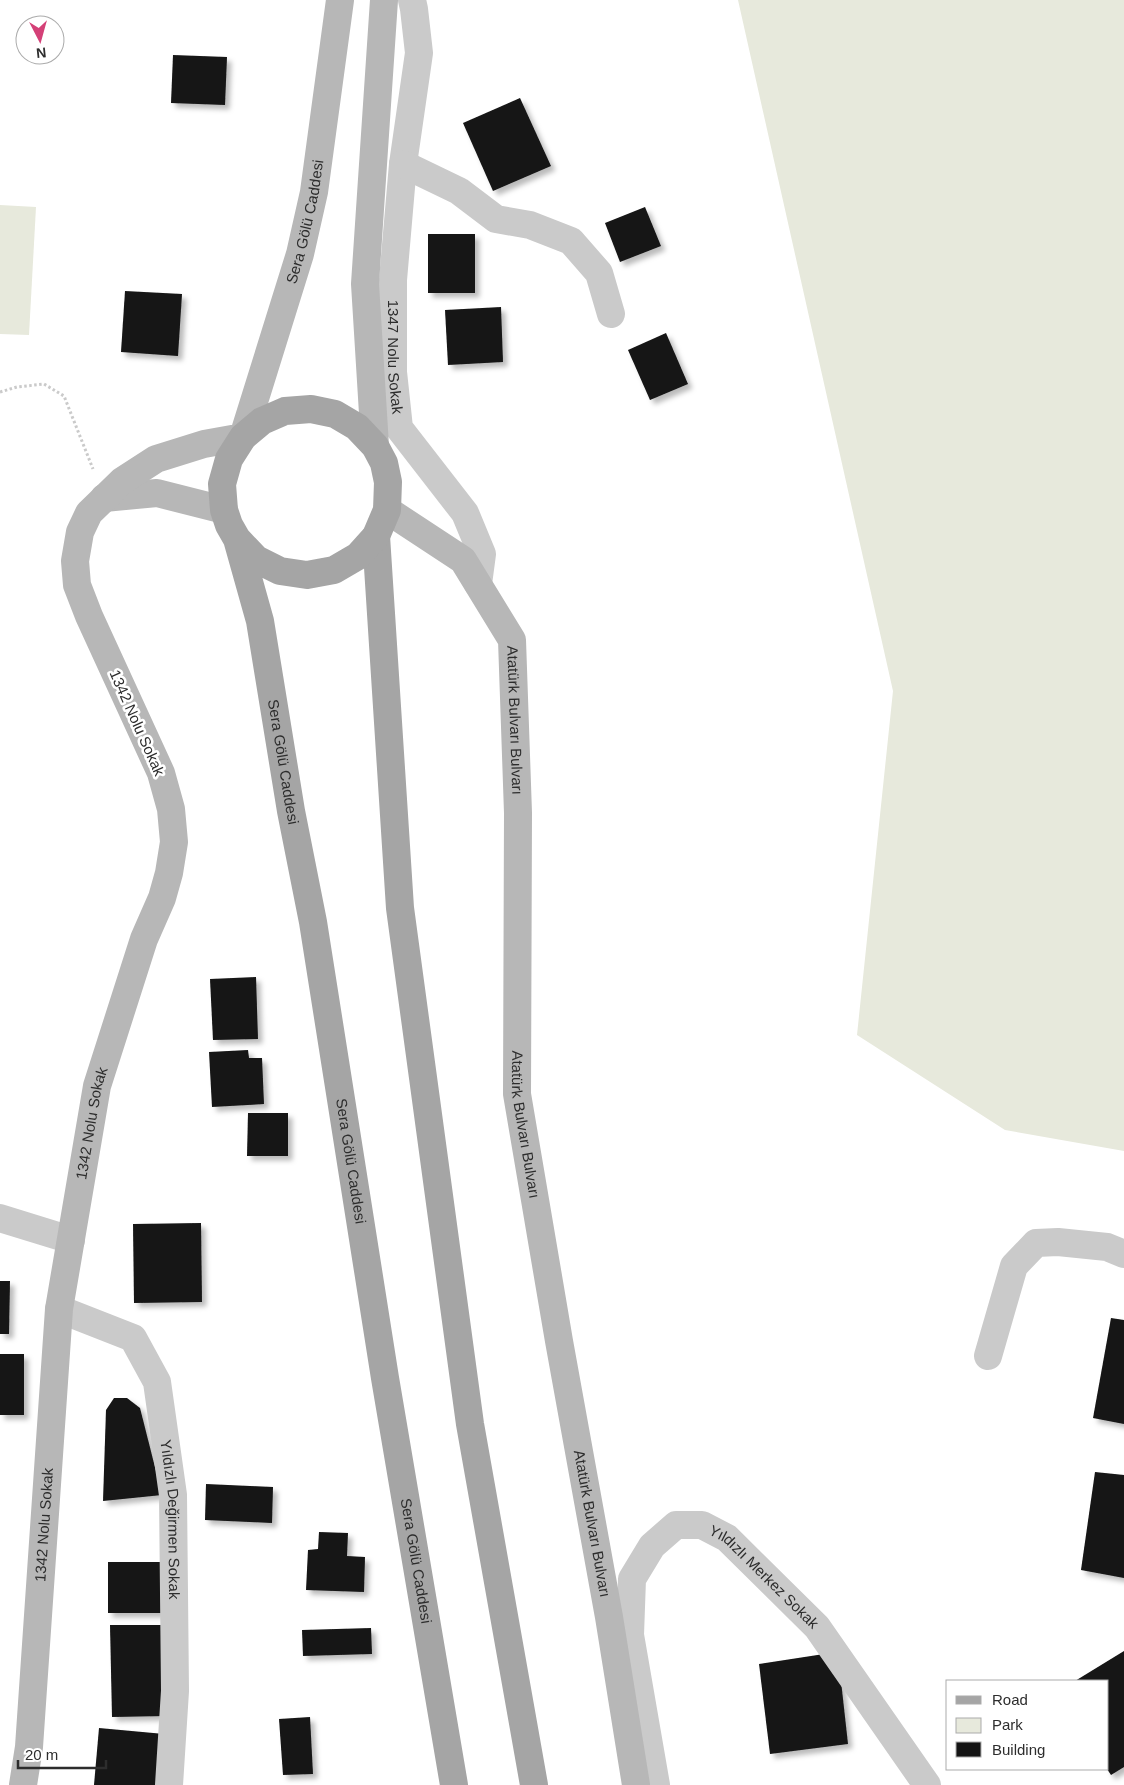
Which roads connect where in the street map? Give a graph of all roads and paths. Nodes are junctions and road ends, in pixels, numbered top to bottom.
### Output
1 (340, 0) edge
2 (384, 0) edge
3 (412, 0) edge
4 (403, 164) junction
5 (611, 314) dead end
6 (0, 392) edge
7 (243, 437) junction
8 (374, 446) junction
9 (104, 498) junction
10 (224, 510) junction
11 (387, 510) junction
12 (376, 536) junction
13 (237, 539) junction
14 (478, 584) junction
15 (0, 1218) edge
16 (71, 1240) junction
17 (1124, 1254) edge
18 (59, 1309) junction
19 (988, 1356) dead end
20 (24, 1785) edge
21 (169, 1785) edge
22 (454, 1785) edge
23 (534, 1785) edge
24 (636, 1785) edge
25 (656, 1785) edge
26 (927, 1785) edge

1 - 7 street, Sera Gölü Caddesi
2 - 8 street, Sera Gölü Caddesi
3 - 4 street, 1347 Nolu Sokak
4 - 5 street
4 - 14 street, 1347 Nolu Sokak
6 - 9 path
7 - 8 main road, Sera Gölü Caddesi
7 - 9 street, 1342 Nolu Sokak
7 - 10 main road, Sera Gölü Caddesi
8 - 11 main road, Sera Gölü Caddesi
9 - 10 street
9 - 16 street, 1342 Nolu Sokak
10 - 13 main road, Sera Gölü Caddesi
11 - 12 main road, Sera Gölü Caddesi
11 - 14 street, Atatürk Bulvarı Bulvarı
12 - 13 main road, Sera Gölü Caddesi
12 - 23 main road, Sera Gölü Caddesi
13 - 22 main road, Sera Gölü Caddesi
14 - 24 street, Atatürk Bulvarı Bulvarı
15 - 16 street
16 - 18 street, 1342 Nolu Sokak
17 - 19 street
18 - 20 street, 1342 Nolu Sokak
18 - 21 street, Yıldızlı Değirmen Sokak
25 - 26 street, Yıldızlı Merkez Sokak

